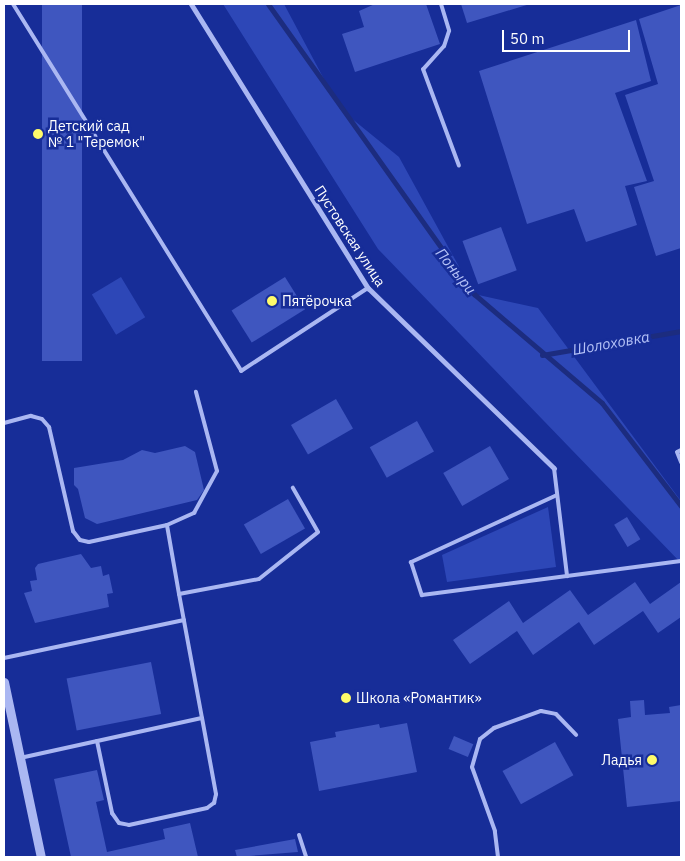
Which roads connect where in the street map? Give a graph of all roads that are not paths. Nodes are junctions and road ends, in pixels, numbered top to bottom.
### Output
1 (13, 4) edge
2 (191, 4) edge
3 (442, 4) edge
4 (459, 166) dead end
5 (368, 288) junction
6 (196, 392) dead end
7 (4, 423) edge
8 (681, 450) edge
9 (681, 462) edge
10 (554, 468) joint
11 (293, 488) dead end
12 (557, 495) junction
13 (167, 525) junction
14 (681, 561) edge
15 (567, 576) junction
16 (179, 594) junction
17 (184, 620) junction
18 (4, 658) edge
19 (4, 682) edge
20 (202, 718) junction
21 (576, 735) dead end
22 (97, 741) junction
23 (20, 758) junction
24 (299, 835) dead end
25 (41, 857) edge
26 (306, 857) edge
27 (498, 857) edge

1 - 5 lane
2 - 5 street, Пустовская улица
3 - 4 lane
5 - 10 street, Пустовская улица
6 - 13 lane
7 - 13 lane
8 - 9 lane
10 - 12 lane
11 - 16 lane
12 - 15 lane
12 - 15 lane
13 - 16 lane
14 - 15 lane
16 - 17 lane
17 - 18 lane
17 - 20 lane
19 - 23 street
20 - 22 lane
20 - 22 lane
21 - 27 lane
22 - 23 lane
23 - 25 street
24 - 26 lane

